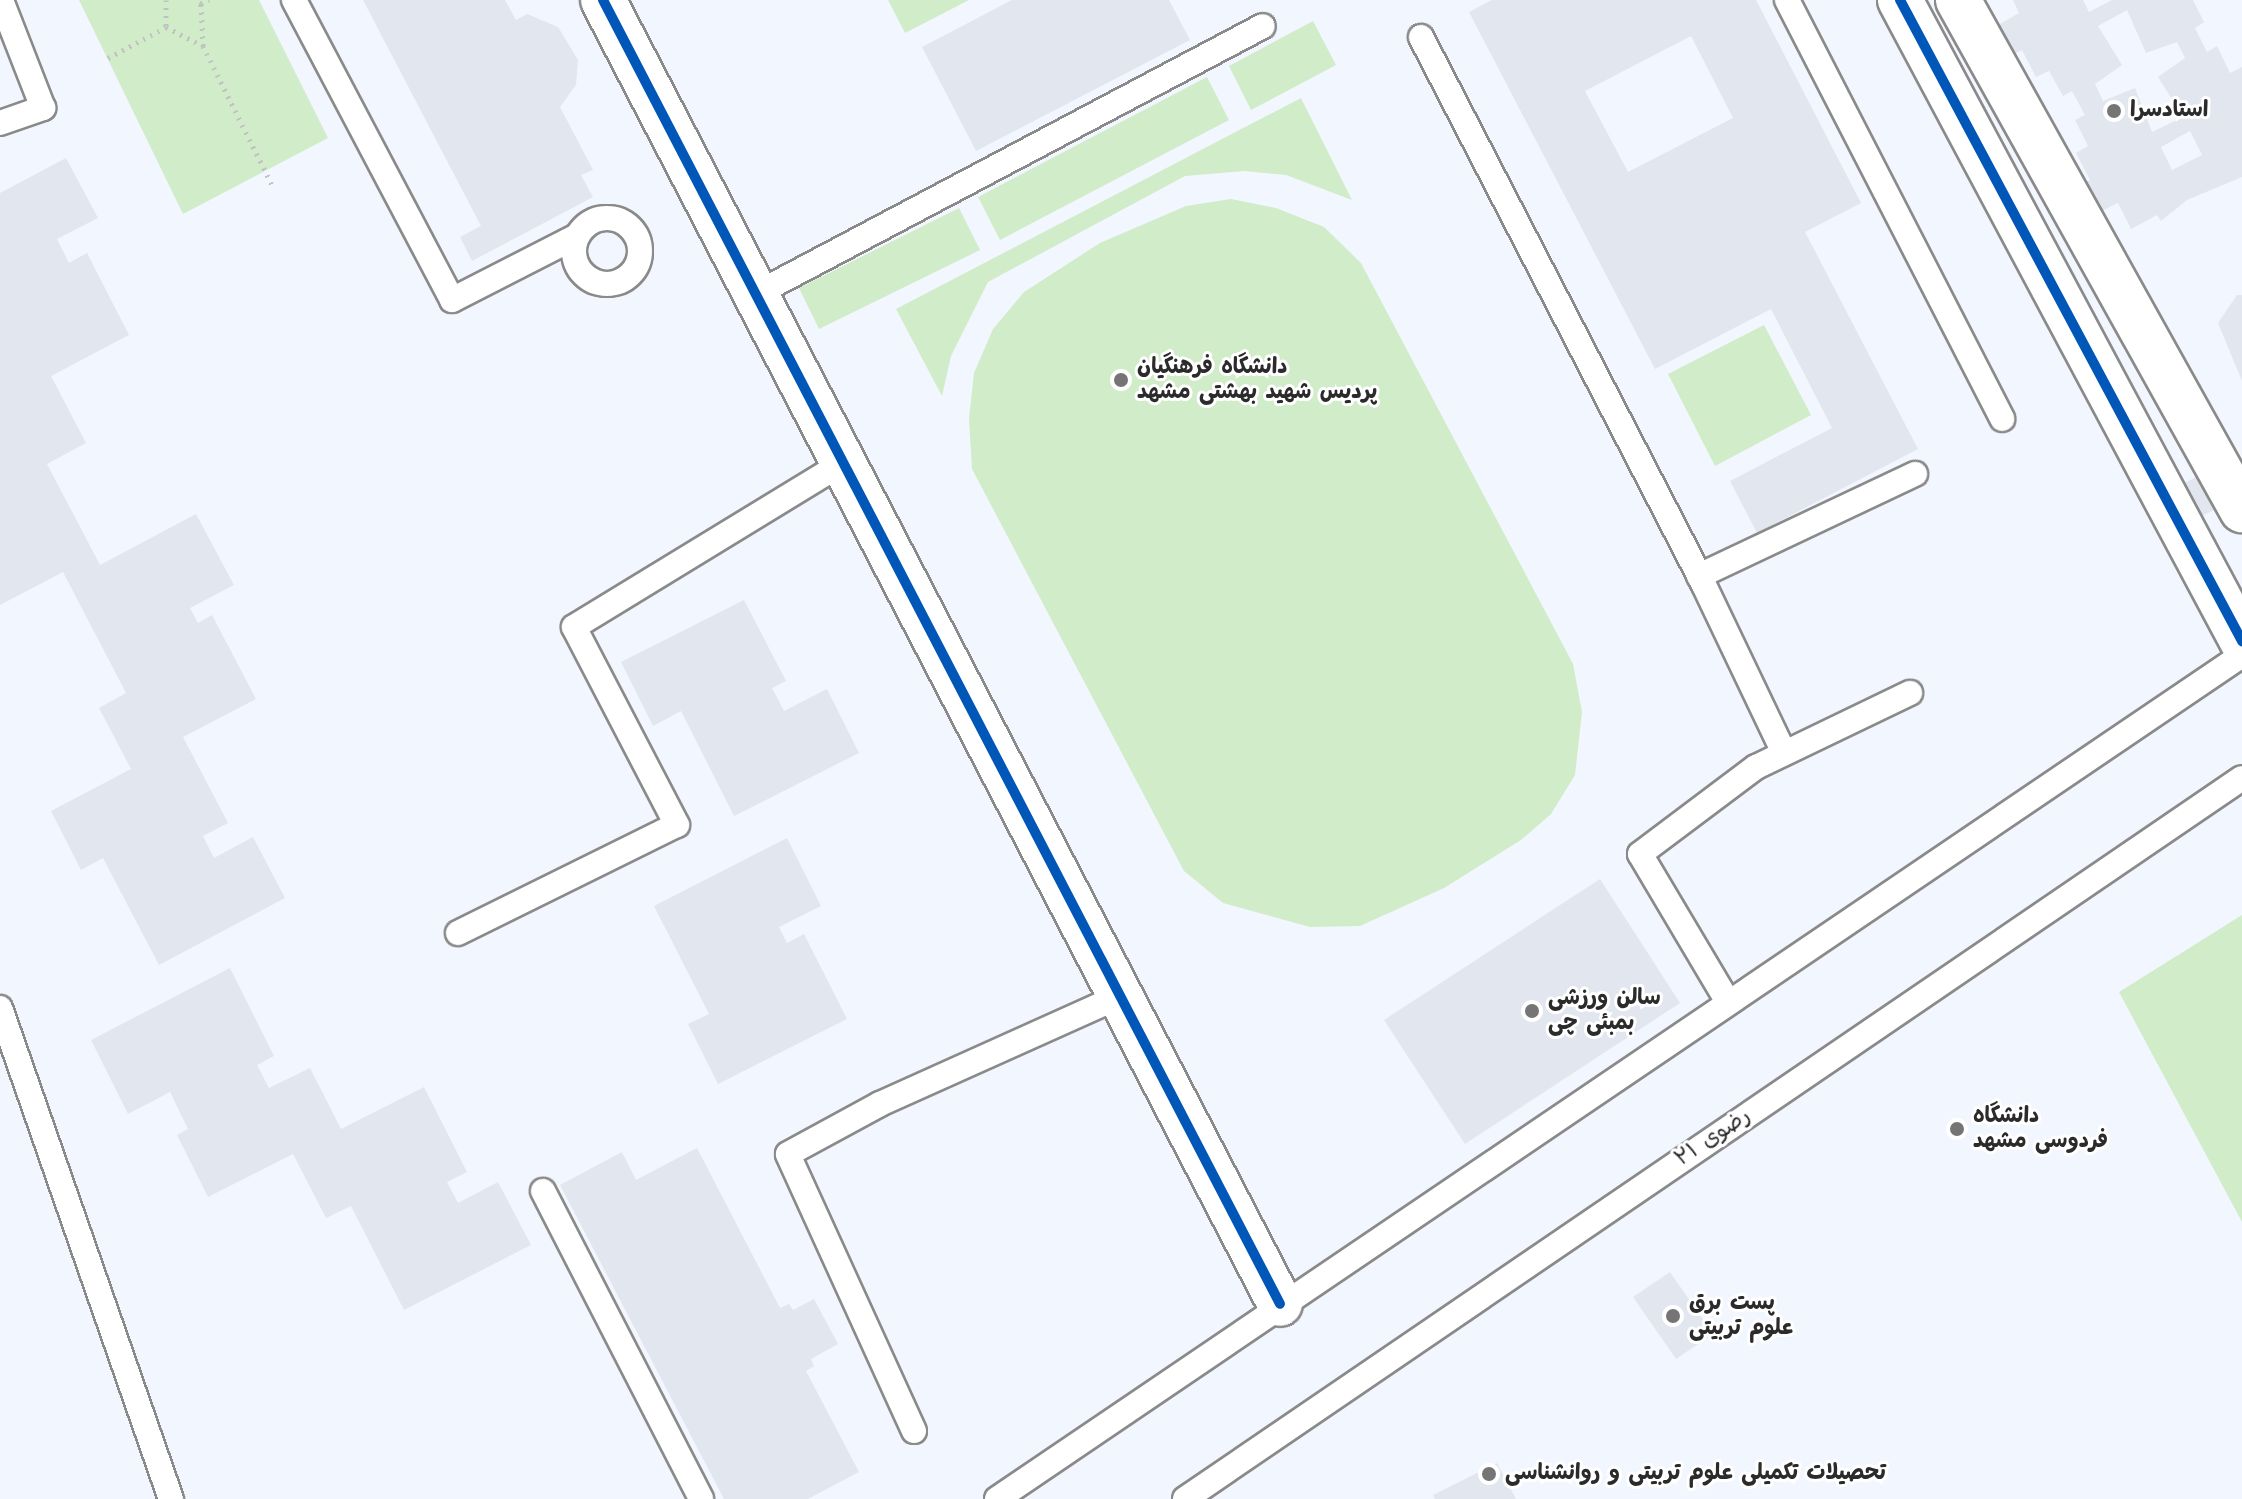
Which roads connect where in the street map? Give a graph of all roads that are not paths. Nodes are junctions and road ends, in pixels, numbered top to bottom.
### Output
1 (1, 0) edge
2 (294, 0) edge
3 (603, 0) edge
4 (1787, 0) edge
5 (1900, 0) edge
6 (1958, 0) edge
7 (1263, 26) dead end
8 (1421, 37) dead end
9 (0, 123) edge
10 (577, 236) dead end
11 (756, 294) junction
12 (2002, 419) dead end
13 (843, 463) junction
14 (1915, 474) dead end
15 (2242, 510) edge
16 (1699, 576) junction
17 (2242, 641) edge
18 (2242, 655) edge
19 (1910, 693) dead end
20 (1784, 753) junction
21 (2242, 778) edge
22 (458, 933) dead end
23 (1120, 996) junction
24 (1728, 1002) junction
25 (0, 1008) edge
26 (543, 1191) dead end
27 (1280, 1304) junction
28 (914, 1431) dead end
29 (171, 1499) edge
30 (701, 1499) edge
31 (997, 1499) edge
32 (1185, 1499) edge

1 - 9 lane
2 - 10 lane
3 - 11 street
4 - 12 lane
5 - 17 street
6 - 15 street
7 - 11 lane
8 - 16 lane
11 - 13 street
13 - 22 lane
13 - 23 street
14 - 16 lane
16 - 20 lane
18 - 24 lane
19 - 20 lane
20 - 24 lane
21 - 32 lane, رضوی ۲۱
23 - 27 street
23 - 28 lane
24 - 27 lane
25 - 29 lane
26 - 30 lane
27 - 31 lane

